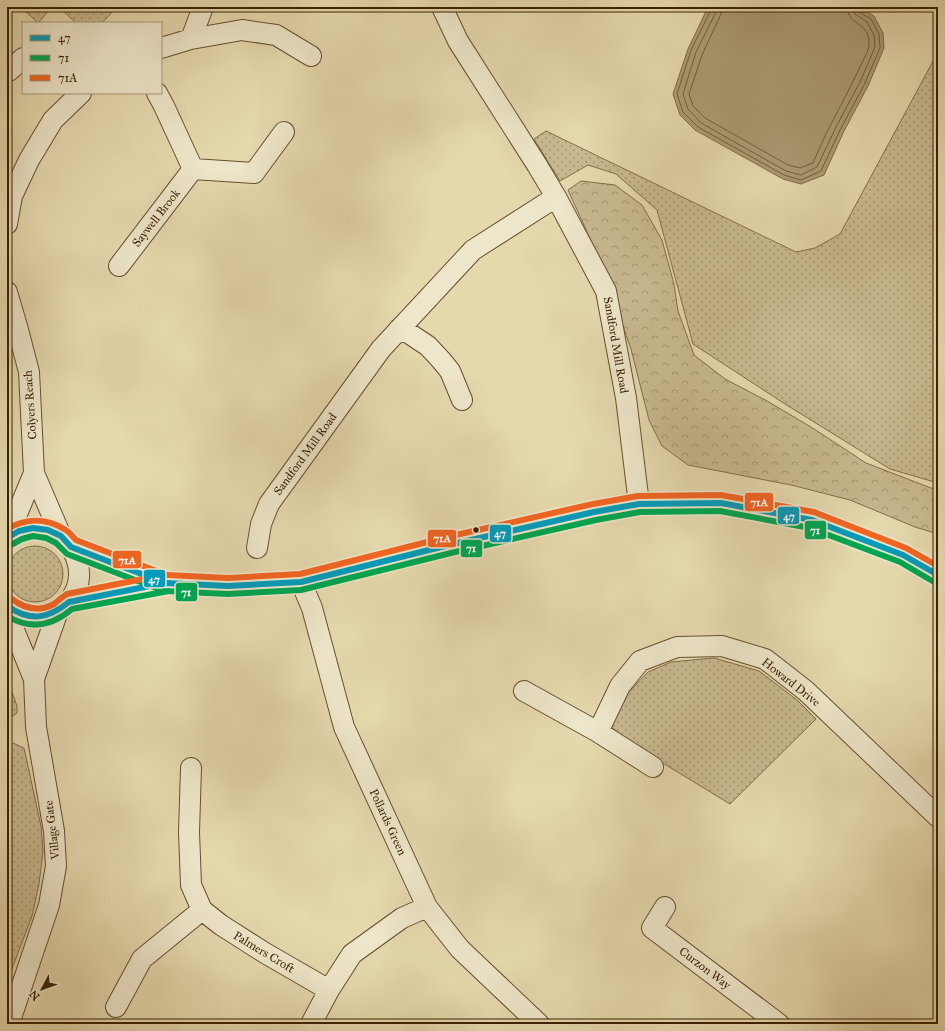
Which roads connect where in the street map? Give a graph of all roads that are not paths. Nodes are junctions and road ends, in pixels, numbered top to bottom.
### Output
1 (203, 7) edge
2 (442, 7) edge
3 (191, 40) junction
4 (162, 48) edge
5 (311, 56) dead end
6 (22, 59) edge
7 (8, 71) dead end
8 (80, 94) edge
9 (158, 94) edge
10 (284, 132) dead end
11 (193, 169) junction
12 (9, 194) edge
13 (556, 197) junction
14 (7, 224) edge
15 (119, 266) dead end
16 (7, 292) edge
17 (399, 329) junction
18 (13, 339) edge
19 (462, 400) dead end
20 (34, 473) junction
21 (639, 504) junction
22 (7, 538) edge
23 (66, 542) junction
24 (257, 548) dead end
25 (938, 575) edge
26 (301, 582) junction
27 (165, 583) junction
28 (7, 606) edge
29 (64, 606) junction
30 (7, 613) edge
31 (34, 678) junction
32 (524, 691) dead end
33 (598, 732) junction
34 (653, 767) dead end
35 (191, 768) dead end
36 (938, 817) edge
37 (427, 907) junction
38 (665, 907) dead end
39 (202, 910) junction
40 (329, 990) junction
41 (116, 1007) dead end
42 (10, 1024) edge
43 (312, 1024) edge
44 (539, 1024) edge
45 (779, 1024) edge

1 - 3 street
2 - 13 street, Sandford Mill Road
3 - 4 street
3 - 5 street
6 - 7 street
8 - 12 street
9 - 11 street
10 - 11 street
11 - 15 street, Saywell Brook
12 - 14 street
13 - 17 street, Sandford Mill Road
13 - 21 street, Sandford Mill Road
16 - 18 street, Colyers Reach
17 - 19 street
17 - 24 street, Sandford Mill Road
18 - 20 street, Colyers Reach
20 - 22 street, Colyers Reach
20 - 23 street, Colyers Reach
21 - 25 street
21 - 26 street
22 - 23 street
23 - 27 street
23 - 29 street, Colyers Reach
26 - 27 street
26 - 37 street, Pollards Green
27 - 29 street
28 - 29 street
29 - 31 street, Village Gate
30 - 31 street, Village Gate
31 - 42 street, Village Gate
32 - 33 street
33 - 34 street
33 - 36 street, Howard Drive
35 - 39 street, Palmers Croft
37 - 40 street
37 - 44 street, Pollards Green
38 - 45 street, Curzon Way
39 - 40 street, Palmers Croft
39 - 41 street
40 - 43 street

